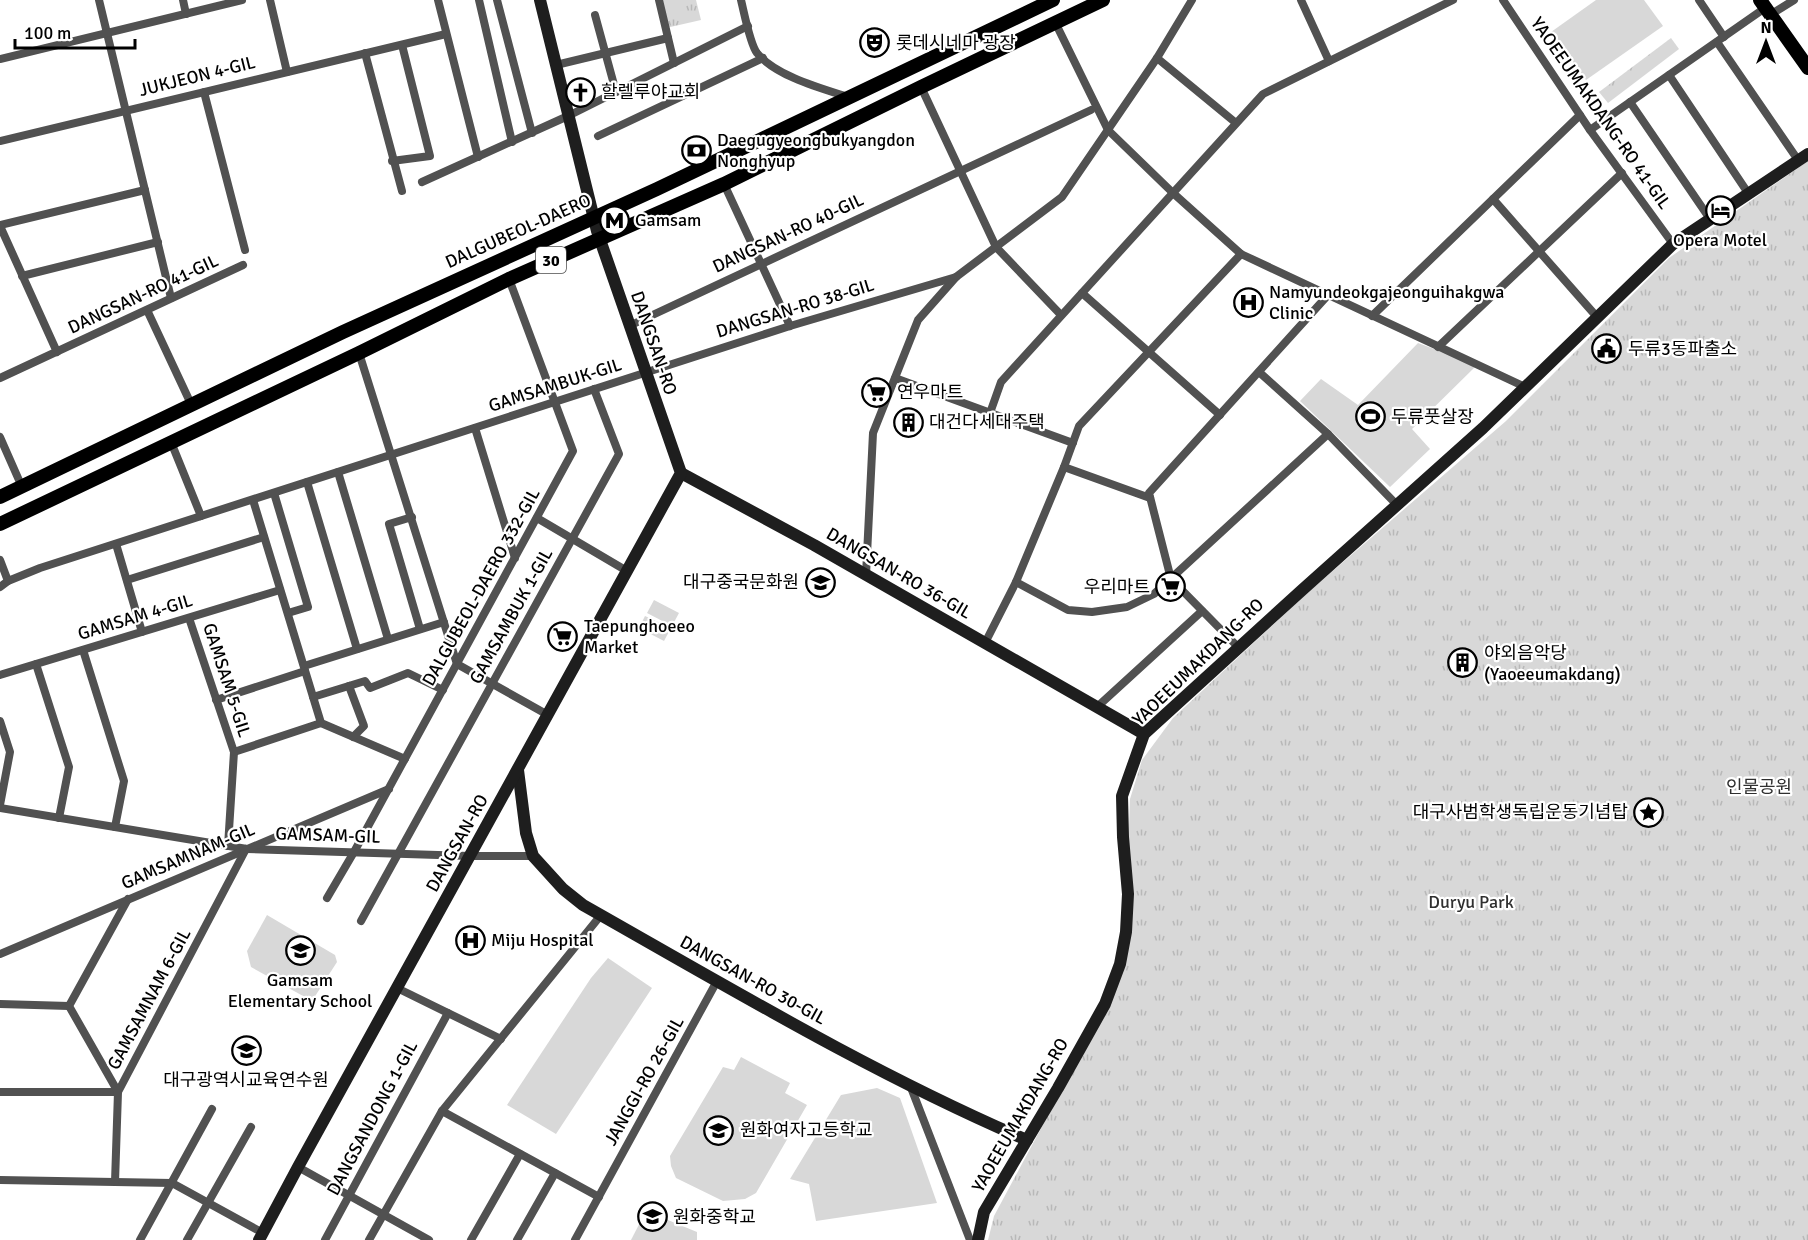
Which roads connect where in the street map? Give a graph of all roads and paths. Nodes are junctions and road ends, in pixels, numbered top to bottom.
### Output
1 (99, 0) edge
2 (183, 0) edge
3 (242, 0) edge
4 (270, 0) edge
5 (438, 0) edge
6 (479, 0) edge
7 (497, 0) edge
8 (540, 0) edge
9 (659, 0) edge
10 (741, 0) edge
11 (1053, 0) edge
12 (1103, 0) edge
13 (1192, 0) edge
14 (1301, 0) edge
15 (1453, 0) edge
16 (1503, 0) edge
17 (1699, 0) edge
18 (1794, 0) edge
19 (1765, 8) edge
20 (186, 14) junction
21 (595, 15) dead end
22 (1055, 22) junction
23 (748, 27) junction
24 (107, 33) junction
25 (446, 34) junction
26 (668, 38) junction
27 (1720, 39) junction
28 (402, 45) junction
29 (365, 53) junction
30 (606, 53) junction
31 (763, 58) junction
32 (1157, 58) junction
33 (0, 59) edge
34 (1329, 62) junction
35 (674, 63) junction
36 (556, 65) junction
37 (1808, 68) edge
38 (287, 72) junction
39 (1669, 75) junction
40 (921, 87) junction
41 (204, 92) junction
42 (616, 92) junction
43 (848, 98) junction
44 (1630, 102) junction
45 (1091, 110) dead end
46 (126, 111) junction
47 (1580, 115) junction
48 (568, 116) junction
49 (1236, 123) junction
50 (1108, 130) junction
51 (1590, 130) junction
52 (531, 133) junction
53 (598, 136) dead end
54 (0, 141) edge
55 (512, 141) junction
56 (478, 157) junction
57 (1803, 157) edge
58 (392, 161) junction
59 (961, 171) junction
60 (1622, 173) junction
61 (422, 182) dead end
62 (724, 184) junction
63 (657, 189) junction
64 (145, 190) junction
65 (402, 191) dead end
66 (1173, 193) junction
67 (1748, 193) junction
68 (1493, 199) junction
69 (594, 217) junction
70 (1710, 219) junction
71 (641, 220) junction
72 (0, 225) edge
73 (600, 238) junction
74 (158, 242) junction
75 (1673, 244) junction
76 (996, 247) junction
77 (245, 250) dead end
78 (1539, 251) junction
79 (1241, 254) junction
80 (762, 264) junction
81 (243, 265) dead end
82 (22, 276) junction
83 (956, 277) junction
84 (509, 279) junction
85 (1082, 293) junction
86 (1328, 295) junction
87 (171, 298) junction
88 (147, 310) junction
89 (1061, 315) junction
90 (1372, 316) junction
91 (1597, 317) junction
92 (629, 326) junction
93 (790, 326) junction
94 (1438, 347) junction
95 (57, 352) junction
96 (1149, 352) junction
97 (359, 353) junction
98 (1259, 372) junction
99 (645, 373) junction
100 (0, 378) edge
101 (895, 378) junction
102 (1525, 387) junction
103 (594, 390) junction
104 (555, 402) junction
105 (191, 404) junction
106 (990, 413) junction
107 (1220, 415) junction
108 (475, 428) junction
109 (1328, 434) junction
110 (0, 437) edge
111 (171, 442) junction
112 (1073, 443) junction
113 (392, 455) junction
114 (1064, 467) junction
115 (338, 472) junction
116 (681, 473) junction
117 (307, 482) junction
118 (22, 487) junction
119 (274, 493) junction
120 (0, 497) edge
121 (1150, 498) junction
122 (253, 500) junction
123 (1397, 505) junction
124 (201, 516) junction
125 (412, 518) junction
126 (537, 518) junction
127 (0, 524) edge
128 (264, 537) junction
129 (572, 538) junction
130 (116, 544) junction
131 (515, 558) junction
132 (0, 560) edge
133 (627, 571) junction
134 (866, 575) junction
135 (1171, 579) junction
136 (127, 580) junction
137 (8, 581) junction
138 (1016, 582) junction
139 (0, 587) edge
140 (280, 590) junction
141 (1203, 611) junction
142 (288, 613) junction
143 (189, 618) junction
144 (444, 622) junction
145 (420, 629) junction
146 (142, 632) junction
147 (388, 639) junction
148 (985, 643) junction
149 (1239, 648) junction
150 (357, 649) junction
151 (83, 650) junction
152 (36, 664) junction
153 (457, 664) junction
154 (304, 668) junction
155 (0, 675) edge
156 (492, 684) junction
157 (349, 686) junction
158 (443, 690) junction
159 (313, 697) junction
160 (216, 700) junction
161 (1097, 707) junction
162 (548, 716) junction
163 (0, 720) edge
164 (321, 723) junction
165 (1144, 734) junction
166 (353, 737) junction
167 (234, 752) junction
168 (405, 759) junction
169 (518, 770) junction
170 (389, 789) junction
171 (0, 807) edge
172 (59, 818) junction
173 (115, 827) junction
174 (228, 846) junction
175 (247, 849) junction
176 (354, 852) junction
177 (399, 854) junction
178 (470, 856) junction
179 (533, 856) junction
180 (327, 898) dead end
181 (128, 899) junction
182 (602, 915) junction
183 (361, 921) dead end
184 (0, 954) edge
185 (717, 981) junction
186 (397, 988) junction
187 (0, 1004) edge
188 (69, 1006) junction
189 (448, 1013) junction
190 (501, 1038) junction
191 (909, 1085) junction
192 (0, 1092) edge
193 (118, 1092) junction
194 (213, 1109) dead end
195 (442, 1110) junction
196 (251, 1127) dead end
197 (1027, 1140) junction
198 (520, 1154) junction
199 (298, 1167) junction
200 (555, 1173) junction
201 (0, 1180) edge
202 (115, 1182) junction
203 (172, 1183) junction
204 (349, 1195) junction
205 (599, 1197) junction
206 (208, 1203) junction
207 (384, 1214) junction
208 (261, 1237) edge
209 (140, 1240) edge
210 (187, 1240) edge
211 (325, 1240) edge
212 (369, 1240) edge
213 (429, 1240) edge
214 (471, 1240) edge
215 (517, 1240) edge
216 (575, 1240) edge
217 (970, 1240) edge
218 (978, 1240) edge

1 - 24 street
2 - 20 street
3 - 20 street
4 - 38 street
5 - 25 street
6 - 55 street
7 - 52 street
8 - 36 main road, DANGSAN-RO
9 - 26 street
10 - 23 street
11 - 43 main road, DALGUBEOL-DAERO / 30
12 - 22 main road, 30
13 - 32 street
14 - 34 street
15 - 34 street
16 - 47 street, YAOEEUMAKDANG-RO 41-GIL
17 - 27 street
18 - 19 street
19 - 27 street
19 - 37 main road
20 - 24 street
21 - 30 street
22 - 40 main road, 30
22 - 50 street
23 - 31 street
23 - 35 street
24 - 33 street
24 - 46 street
25 - 28 street, JUKJEON 4-GIL
25 - 56 street
26 - 30 street
26 - 35 street
27 - 39 street
27 - 57 street
28 - 29 street, JUKJEON 4-GIL
28 - 58 street
29 - 38 street, JUKJEON 4-GIL
29 - 58 street
30 - 36 street
30 - 42 street
31 - 43 street
31 - 53 street
32 - 49 street
32 - 50 street
34 - 49 street
35 - 42 street
36 - 48 main road, DANGSAN-RO
38 - 41 street, JUKJEON 4-GIL
39 - 44 street
39 - 67 street
40 - 59 street
40 - 62 main road, 30
41 - 46 street, JUKJEON 4-GIL
41 - 77 street
42 - 48 street
43 - 63 main road, DALGUBEOL-DAERO / 30
44 - 51 street
44 - 70 street
45 - 59 street, DANGSAN-RO 40-GIL
46 - 54 street, JUKJEON 4-GIL
46 - 64 street
47 - 51 street, YAOEEUMAKDANG-RO 41-GIL
47 - 68 street
48 - 52 street
48 - 69 main road, DANGSAN-RO
49 - 66 street
50 - 66 street
50 - 76 street
51 - 60 street, YAOEEUMAKDANG-RO 41-GIL
52 - 55 street
55 - 56 street
56 - 61 street
57 - 67 main road, YAOEEUMAKDANG-RO
58 - 65 street
59 - 76 street
59 - 80 street, DANGSAN-RO 40-GIL
60 - 75 street, YAOEEUMAKDANG-RO 41-GIL
60 - 78 street
62 - 71 main road, 30
62 - 80 street
63 - 69 main road, DALGUBEOL-DAERO / 30
63 - 71 main road
64 - 72 street
64 - 74 street
66 - 79 street
66 - 85 street
67 - 70 main road, YAOEEUMAKDANG-RO
68 - 78 street
68 - 90 street
69 - 73 main road, DANGSAN-RO
69 - 105 main road, DALGUBEOL-DAERO / 30
70 - 75 main road, YAOEEUMAKDANG-RO
71 - 73 main road, 30
72 - 82 street, DANGSAN-RO 41-GIL
73 - 84 main road, 30
73 - 92 main road, DANGSAN-RO
74 - 82 street
74 - 87 street
75 - 91 main road, YAOEEUMAKDANG-RO
76 - 83 street
76 - 89 street
78 - 91 street
78 - 94 street
79 - 86 street
79 - 96 street
80 - 92 street, DANGSAN-RO 40-GIL
80 - 93 street
81 - 87 street, DANGSAN-RO 41-GIL
82 - 95 street, DANGSAN-RO 41-GIL
83 - 93 street, DANGSAN-RO 38-GIL
83 - 101 street
84 - 97 main road, 30
84 - 104 street, DALGUBEOL-DAERO 332-GIL
85 - 89 street
85 - 96 street
86 - 90 street
86 - 98 street
87 - 88 street, DANGSAN-RO 41-GIL
88 - 95 street, DANGSAN-RO 41-GIL
88 - 105 street
89 - 106 street
90 - 94 street
91 - 102 main road, YAOEEUMAKDANG-RO
92 - 99 main road, DANGSAN-RO
93 - 99 street, DANGSAN-RO 38-GIL
94 - 102 street
95 - 100 street, DANGSAN-RO 41-GIL
96 - 107 street
96 - 112 street
97 - 111 main road, 30
97 - 113 street
98 - 107 street
98 - 109 street
99 - 103 street, GAMSAMBUK-GIL
99 - 116 main road, DANGSAN-RO
101 - 106 street
101 - 134 street
102 - 123 main road, YAOEEUMAKDANG-RO
103 - 104 street, GAMSAMBUK-GIL
103 - 129 street, GAMSAMBUK 1-GIL
104 - 108 street, GAMSAMBUK-GIL
104 - 126 street, DALGUBEOL-DAERO 332-GIL
105 - 118 main road, DALGUBEOL-DAERO / 30
106 - 112 street
107 - 121 street
108 - 113 street, GAMSAMBUK-GIL
108 - 131 street, GAMSAMBUK-GIL
109 - 123 street
109 - 135 street
110 - 118 street
111 - 124 street
111 - 127 main road, 30
112 - 114 street
113 - 115 street, GAMSAMBUK-GIL
113 - 125 street
114 - 121 street
114 - 138 street
115 - 117 street, GAMSAMBUK-GIL
115 - 147 street
116 - 133 main road, DANGSAN-RO
116 - 134 main road, DANGSAN-RO 36-GIL
117 - 119 street, GAMSAMBUK-GIL
117 - 150 street
118 - 120 main road, DALGUBEOL-DAERO / 30
119 - 122 street, GAMSAMBUK-GIL
119 - 142 street
121 - 135 street
122 - 124 street, GAMSAMBUK-GIL
122 - 128 street
123 - 149 main road, YAOEEUMAKDANG-RO
124 - 130 street, GAMSAMBUK-GIL
125 - 144 street
125 - 145 street
126 - 129 street
126 - 131 street, DALGUBEOL-DAERO 332-GIL
128 - 136 street
128 - 140 street
129 - 133 street
129 - 156 street, GAMSAMBUK 1-GIL
130 - 136 street
130 - 137 street, GAMSAMBUK-GIL
131 - 153 street, DALGUBEOL-DAERO 332-GIL
132 - 137 street
133 - 162 main road, DANGSAN-RO
134 - 148 main road, DANGSAN-RO 36-GIL
135 - 138 street
135 - 141 street
136 - 146 street
137 - 139 street, GAMSAMBUK-GIL
138 - 148 street
140 - 142 street
140 - 143 street, GAMSAM 4-GIL
141 - 149 street
141 - 161 street
142 - 154 street
143 - 146 street, GAMSAM 4-GIL
143 - 160 street, GAMSAM 5-GIL
144 - 145 street
144 - 153 street
145 - 147 street
146 - 151 street, GAMSAM 4-GIL
147 - 150 street
148 - 161 main road, DANGSAN-RO 36-GIL
149 - 165 main road, YAOEEUMAKDANG-RO
150 - 154 street
151 - 152 street, GAMSAM 4-GIL
151 - 173 street
152 - 155 street, GAMSAM 4-GIL
152 - 172 street
153 - 156 street
153 - 158 street, DALGUBEOL-DAERO 332-GIL
154 - 159 street
154 - 160 street
156 - 162 street
156 - 177 street, GAMSAMBUK 1-GIL
157 - 158 street
157 - 159 street
157 - 166 street
158 - 168 street, DALGUBEOL-DAERO 332-GIL
159 - 164 street
160 - 167 street, GAMSAM 5-GIL
161 - 165 main road, DANGSAN-RO 36-GIL
162 - 169 main road, DANGSAN-RO
163 - 171 street
164 - 166 street
164 - 167 street, GAMSAM 5-GIL
165 - 197 main road, YAOEEUMAKDANG-RO
166 - 168 street
167 - 174 street, GAMSAM 5-GIL
168 - 170 street, DALGUBEOL-DAERO 332-GIL
169 - 178 main road, DANGSAN-RO
169 - 179 main road
170 - 175 street, GAMSAMNAM-GIL
170 - 176 street, DALGUBEOL-DAERO 332-GIL
171 - 172 street, GAMSAM-GIL
172 - 173 street, GAMSAM-GIL
173 - 174 street, GAMSAM-GIL
174 - 175 street, GAMSAM-GIL
175 - 176 street, GAMSAM-GIL
175 - 181 street, GAMSAMNAM-GIL
175 - 193 street, GAMSAMNAM 6-GIL
176 - 177 street, GAMSAM-GIL
176 - 180 street, DALGUBEOL-DAERO 332-GIL
177 - 178 street, GAMSAM-GIL
177 - 183 street, GAMSAM-GIL
178 - 179 street
178 - 186 main road, DANGSAN-RO
179 - 182 main road, DANGSAN-RO 30-GIL
181 - 184 street, GAMSAMNAM-GIL
181 - 188 street
182 - 185 main road, DANGSAN-RO 30-GIL
182 - 190 street
185 - 191 main road, DANGSAN-RO 30-GIL
185 - 205 street, JANGGI-RO 26-GIL
186 - 189 street
186 - 199 main road, DANGSAN-RO
187 - 188 street
188 - 193 street
189 - 190 street
189 - 204 street, DANGSANDONG 1-GIL
190 - 195 street
191 - 197 main road, DANGSAN-RO 30-GIL
191 - 217 street
192 - 193 street, GAMSAMNAM 6-GIL
193 - 202 street
194 - 203 street
195 - 198 street
195 - 207 street
196 - 206 street
197 - 218 main road, YAOEEUMAKDANG-RO
198 - 200 street
198 - 214 street
199 - 204 street
199 - 208 main road, DANGSAN-RO
200 - 205 street
200 - 215 street
201 - 202 street
202 - 203 street
203 - 206 street
203 - 209 street
204 - 207 street
204 - 211 street, DANGSANDONG 1-GIL
205 - 216 street, JANGGI-RO 26-GIL
206 - 208 street
206 - 210 street
207 - 212 street
207 - 213 street

